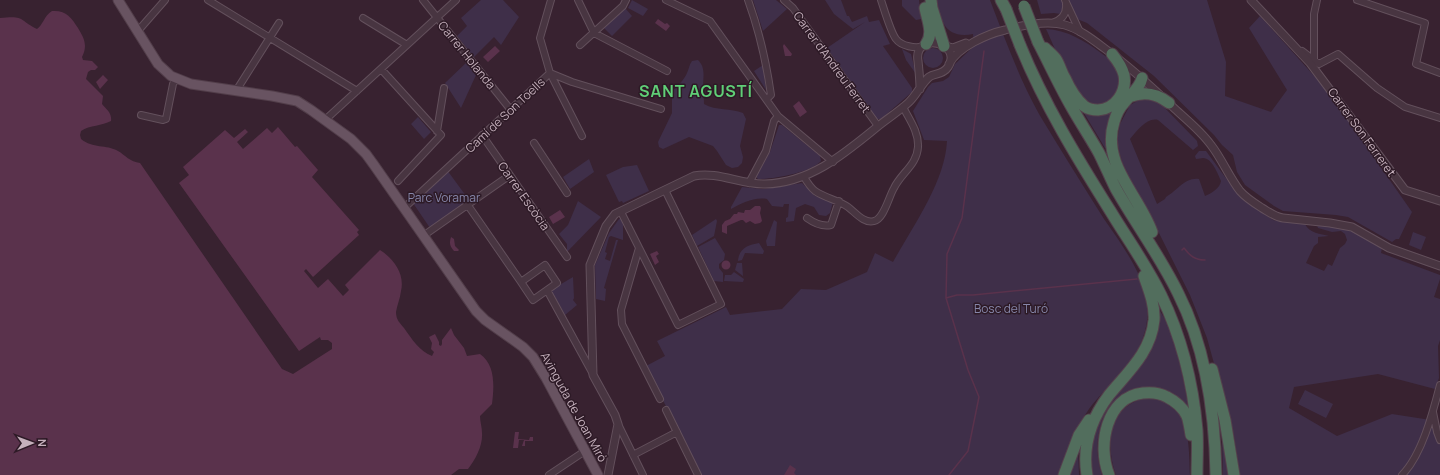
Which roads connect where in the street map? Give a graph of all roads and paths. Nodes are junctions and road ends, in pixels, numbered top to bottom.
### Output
1 (118, 0) edge
2 (165, 0) edge
3 (208, 0) edge
4 (423, 0) edge
5 (456, 0) edge
6 (551, 0) edge
7 (578, 0) edge
8 (626, 0) edge
9 (666, 0) edge
10 (748, 0) edge
11 (784, 0) edge
12 (881, 0) edge
13 (924, 0) edge
14 (930, 0) edge
15 (1251, 0) edge
16 (1317, 0) edge
17 (1357, 0) edge
18 (1066, 1) edge
19 (1003, 3) edge
20 (1023, 3) edge
21 (437, 17) junction
22 (363, 18) dead end
23 (279, 23) dead end
24 (1052, 23) junction
25 (137, 32) junction
26 (594, 32) junction
27 (1080, 32) junction
28 (269, 38) junction
29 (976, 41) junction
30 (1038, 42) junction
31 (407, 45) junction
32 (580, 45) dead end
33 (904, 45) junction
34 (924, 45) junction
35 (944, 46) junction
36 (1295, 47) junction
37 (1112, 54) junction
38 (1314, 61) junction
39 (918, 62) junction
40 (949, 64) junction
41 (381, 69) junction
42 (667, 71) dead end
43 (550, 73) junction
44 (1440, 73) edge
45 (934, 75) junction
46 (1142, 78) junction
47 (176, 79) junction
48 (444, 88) dead end
49 (920, 89) junction
50 (231, 90) junction
51 (357, 91) junction
52 (1124, 98) junction
53 (767, 99) junction
54 (1169, 103) junction
55 (903, 107) junction
56 (510, 109) junction
57 (661, 109) dead end
58 (141, 115) dead end
59 (778, 116) junction
60 (1440, 118) edge
61 (326, 120) junction
62 (878, 126) junction
63 (437, 131) junction
64 (482, 135) junction
65 (582, 136) dead end
66 (534, 143) dead end
67 (1099, 154) junction
68 (832, 162) junction
69 (510, 175) junction
70 (804, 177) junction
71 (398, 181) dead end
72 (749, 183) junction
73 (665, 190) junction
74 (567, 193) dead end
75 (839, 201) junction
76 (1440, 201) edge
77 (468, 204) junction
78 (404, 208) junction
79 (621, 212) junction
80 (1114, 217) junction
81 (807, 218) dead end
82 (1152, 232) junction
83 (423, 236) junction
84 (639, 248) junction
85 (567, 257) dead end
86 (1440, 266) edge
87 (520, 282) junction
88 (547, 290) junction
89 (593, 375) junction
90 (1440, 385) edge
91 (660, 399) dead end
92 (1102, 406) junction
93 (666, 410) dead end
94 (1433, 410) junction
95 (618, 424) junction
96 (677, 432) junction
97 (1440, 440) edge
98 (585, 451) junction
99 (633, 455) junction
100 (549, 475) edge
101 (598, 475) edge
102 (608, 475) edge
103 (643, 475) edge
104 (698, 475) edge
105 (1064, 475) edge
106 (1087, 475) edge
107 (1109, 475) edge
108 (1193, 475) edge
109 (1197, 475) edge
110 (1216, 475) edge
111 (1234, 475) edge
112 (1402, 475) edge

1 - 25 main road
2 - 25 street
3 - 28 street
4 - 21 street, Carrer Holanda
5 - 21 street
6 - 43 street, Camí de Son Toells
7 - 26 street
8 - 26 street
9 - 53 street
10 - 53 street
11 - 62 street, Carrer d'Andreu Ferret
12 - 33 street
13 - 34 highway
14 - 35 highway
15 - 36 street, Carrer Son Ferreret
16 - 38 street
17 - 44 street
18 - 24 street
18 - 27 street
19 - 80 highway, bridge
20 - 30 highway, bridge
21 - 31 street
21 - 56 street, Carrer Holanda
22 - 31 street
23 - 28 street
24 - 27 street
24 - 29 street
25 - 47 main road
26 - 32 street
26 - 42 street
27 - 37 street
28 - 50 street
28 - 51 street
29 - 35 street
29 - 40 street
30 - 52 highway
30 - 67 highway
31 - 41 street
33 - 34 street
33 - 39 street
34 - 35 street
34 - 39 street
35 - 40 street
36 - 38 street
36 - 76 street, Carrer Son Ferreret
37 - 46 street
37 - 52 highway
38 - 60 street
39 - 45 street
39 - 49 street
40 - 45 street
41 - 51 street
41 - 63 street
43 - 56 street, Camí de Son Toells
43 - 57 street
43 - 65 street
45 - 49 street
46 - 52 highway
46 - 54 street
47 - 50 main road, Avinguda de Joan Miró
47 - 58 street
48 - 63 street
49 - 55 street
50 - 61 main road, Avinguda de Joan Miró
51 - 61 street
52 - 54 highway
52 - 82 highway
53 - 59 street
54 - 86 street
55 - 62 street
55 - 75 street
56 - 64 street, Camí de Son Toells
59 - 68 street
59 - 72 street
61 - 78 main road, Avinguda de Joan Miró
62 - 68 street
63 - 71 street
64 - 69 street, Carrer Escòcia
64 - 78 street, Camí de Son Toells
66 - 74 street
67 - 82 highway
67 - 110 highway
68 - 70 street
69 - 77 street
69 - 85 street, Carrer Escòcia
70 - 72 street
70 - 75 street
72 - 73 street
73 - 79 street
73 - 84 street
75 - 81 street
77 - 83 street
77 - 87 street
78 - 83 main road, Avinguda de Joan Miró
79 - 84 street
79 - 89 street
80 - 92 highway
80 - 109 highway
82 - 111 highway
83 - 98 main road, Avinguda de Joan Miró
84 - 91 street
87 - 88 street
87 - 88 street
88 - 89 street
89 - 95 street
90 - 94 street
92 - 105 highway
92 - 106 highway
93 - 96 street
94 - 97 street
94 - 112 street
95 - 99 street
95 - 102 street
96 - 99 street
96 - 104 street
98 - 100 street
98 - 101 main road, Avinguda de Joan Miró
99 - 103 street
107 - 108 highway

